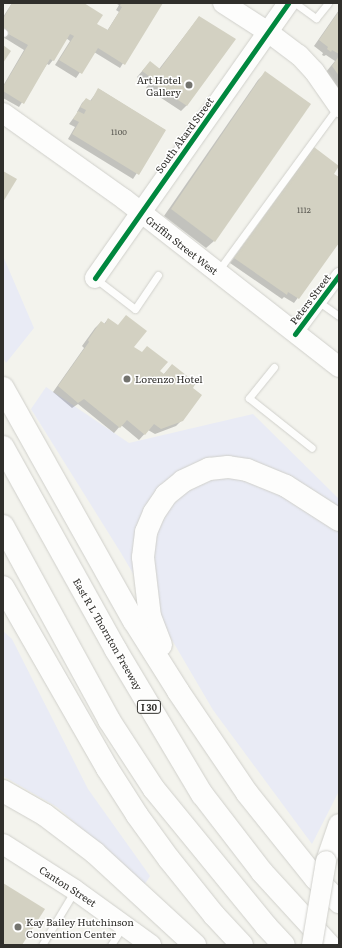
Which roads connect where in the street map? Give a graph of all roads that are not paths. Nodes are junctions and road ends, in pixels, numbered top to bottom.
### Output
1 (223, 3) edge
2 (288, 3) edge
3 (295, 3) edge
4 (328, 3) edge
5 (268, 32) junction
6 (339, 107) edge
7 (3, 113) edge
8 (140, 212) junction
9 (217, 273) junction
10 (158, 275) dead end
11 (339, 275) edge
12 (95, 278) joint
13 (319, 302) junction
14 (339, 316) edge
15 (295, 334) junction
16 (274, 367) dead end
17 (339, 367) edge
18 (3, 388) edge
19 (3, 447) edge
20 (312, 448) dead end
21 (339, 520) edge
22 (3, 526) edge
23 (3, 587) edge
24 (178, 691) junction
25 (3, 791) edge
26 (339, 824) edge
27 (3, 844) edge
28 (75, 890) junction
29 (339, 902) edge
30 (124, 924) junction
31 (42, 945) edge
32 (111, 945) edge
33 (151, 945) edge
34 (195, 945) edge
35 (242, 945) edge
36 (284, 945) edge
37 (312, 945) edge
38 (329, 945) edge

1 - 5 main road
2 - 5 main road, South Akard Street
3 - 4 lane
5 - 6 main road
5 - 8 main road, South Akard Street
6 - 9 lane
7 - 8 main road, Griffin Street West
8 - 9 main road, Griffin Street West
8 - 12 main road, South Akard Street
9 - 15 main road, Griffin Street West
10 - 12 lane
11 - 13 street, Peters Street
13 - 14 lane
13 - 15 street, Peters Street
15 - 17 main road, Griffin Street West
16 - 20 lane
18 - 24 highway
19 - 38 highway, East R L Thornton Freeway / I 30
21 - 24 highway
22 - 36 highway
23 - 35 highway
24 - 29 highway
25 - 34 highway
26 - 37 main road, bridge
27 - 28 main road, Canton Street
28 - 30 main road, Canton Street
28 - 31 lane
30 - 32 lane
30 - 33 main road, Canton Street

